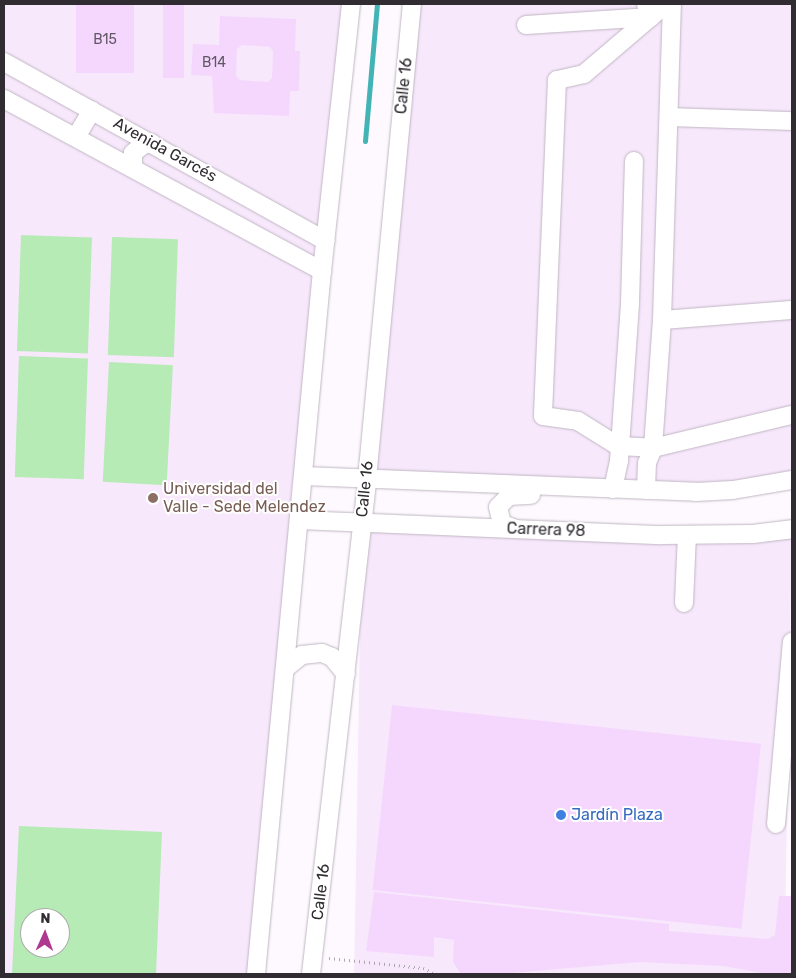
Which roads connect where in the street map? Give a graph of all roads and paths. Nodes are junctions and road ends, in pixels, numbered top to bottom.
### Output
1 (351, 4) edge
2 (412, 4) edge
3 (666, 4) edge
4 (672, 4) edge
5 (648, 10) edge
6 (526, 25) dead end
7 (4, 62) edge
8 (4, 98) edge
9 (92, 110) junction
10 (669, 117) junction
11 (792, 121) edge
12 (76, 137) junction
13 (152, 144) junction
14 (170, 155) junction
15 (634, 161) dead end
16 (133, 168) junction
17 (155, 180) junction
18 (325, 241) junction
19 (322, 271) junction
20 (792, 310) edge
21 (662, 320) junction
22 (792, 415) edge
23 (618, 446) junction
24 (653, 448) junction
25 (304, 476) junction
26 (367, 479) junction
27 (792, 480) edge
28 (563, 487) junction
29 (613, 489) junction
30 (646, 490) junction
31 (299, 520) junction
32 (362, 524) junction
33 (516, 529) junction
34 (792, 529) edge
35 (687, 535) junction
36 (684, 603) dead end
37 (792, 642) edge
38 (287, 667) junction
39 (346, 674) junction
40 (776, 824) dead end
41 (326, 957) dead end
42 (256, 974) edge
43 (311, 974) edge
44 (436, 974) edge

1 - 18 street
2 - 26 street, Calle 16
3 - 5 street
4 - 10 street
5 - 6 street
5 - 23 street
7 - 9 street, Avenida Garcés
8 - 12 street, Avenida Garcés
9 - 12 street
9 - 13 street, Avenida Garcés
10 - 11 street
10 - 21 street
12 - 16 street, Avenida Garcés
13 - 14 street, Avenida Garcés
13 - 16 street
14 - 17 street
14 - 18 street, Avenida Garcés
15 - 23 street
16 - 17 street, Avenida Garcés
17 - 19 street, Avenida Garcés
18 - 19 street
19 - 25 street
20 - 21 street
21 - 24 street
22 - 24 street
23 - 24 street
23 - 29 street
24 - 30 street
25 - 26 street
25 - 31 street
26 - 28 street
26 - 32 street, Calle 16
27 - 30 street
28 - 29 street
28 - 33 street
29 - 30 street
31 - 32 street, Carrera 98
31 - 38 street
32 - 33 street, Carrera 98
32 - 39 street, Calle 16
33 - 35 street, Carrera 98
34 - 35 street, Carrera 98
35 - 36 street
37 - 40 street
38 - 39 street
38 - 42 street
39 - 43 street, Calle 16
41 - 44 path

